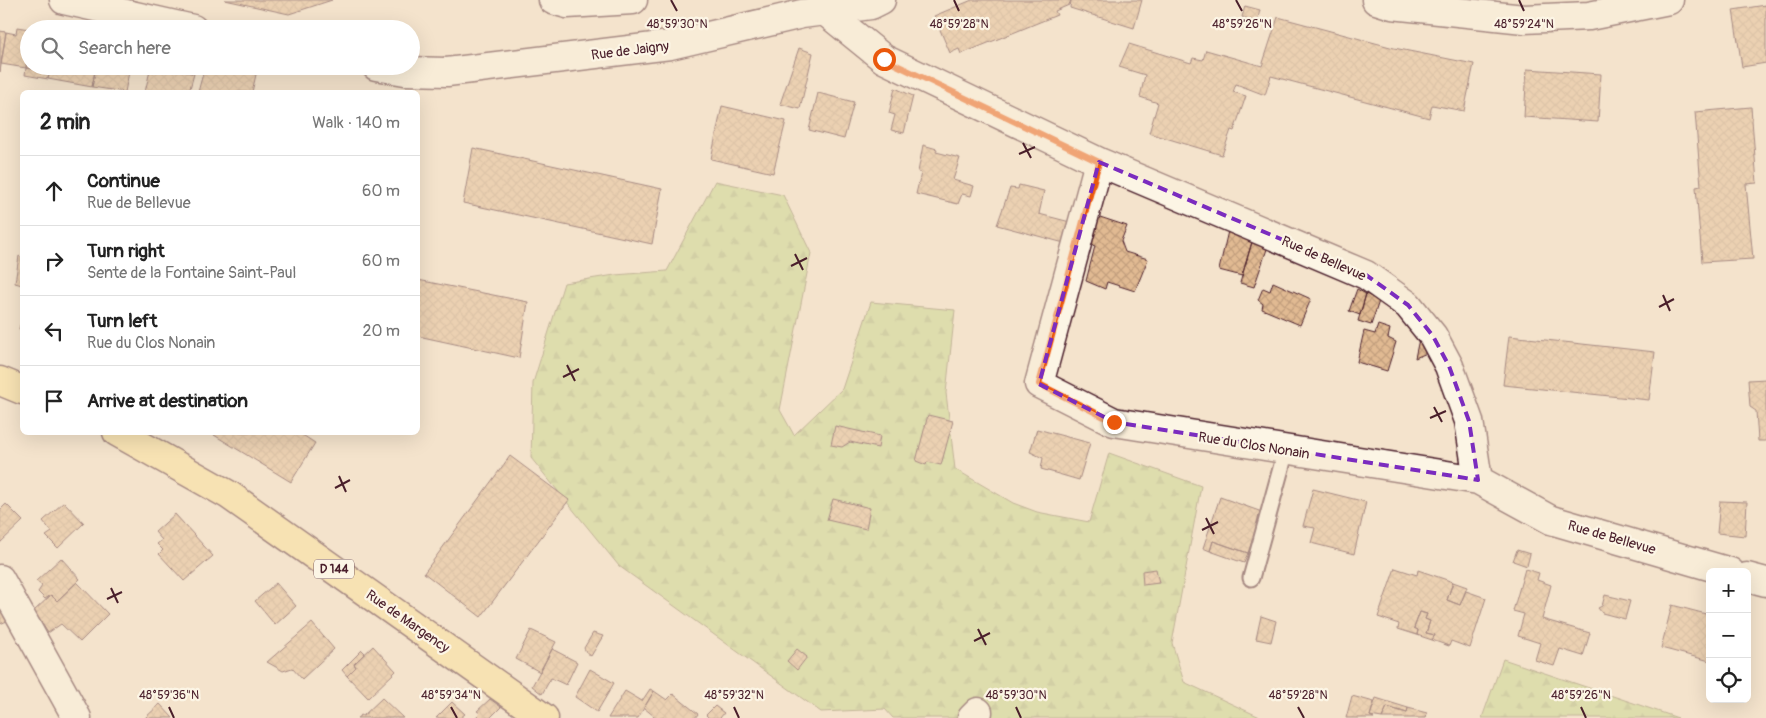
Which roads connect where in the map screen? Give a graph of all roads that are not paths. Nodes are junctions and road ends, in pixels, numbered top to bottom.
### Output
1 (64, 0) edge
2 (552, 0) edge
3 (633, 0) edge
4 (881, 0) edge
5 (1376, 0) edge
6 (1669, 0) edge
7 (808, 9) edge
8 (153, 20) edge
9 (420, 71) edge
10 (1099, 162) junction
11 (0, 381) edge
12 (20, 389) edge
13 (122, 435) edge
14 (1286, 450) junction
15 (1478, 480) junction
16 (1716, 568) edge
17 (1251, 578) dead end
18 (1751, 578) edge
19 (0, 579) edge
20 (1766, 582) edge
21 (77, 718) edge
22 (544, 718) edge

1 - 8 street
2 - 3 street
4 - 7 street, Rue de Jaigny
5 - 6 street
7 - 9 street, Rue de Jaigny
7 - 10 street, Rue de Bellevue
10 - 14 street, Rue du Clos Nonain
10 - 15 street, Rue de Bellevue
11 - 12 main road
13 - 22 main road, Rue de Margency / D 144
14 - 15 street, Rue du Clos Nonain
14 - 17 lane
15 - 16 street, Rue de Bellevue
18 - 20 street
19 - 21 street

